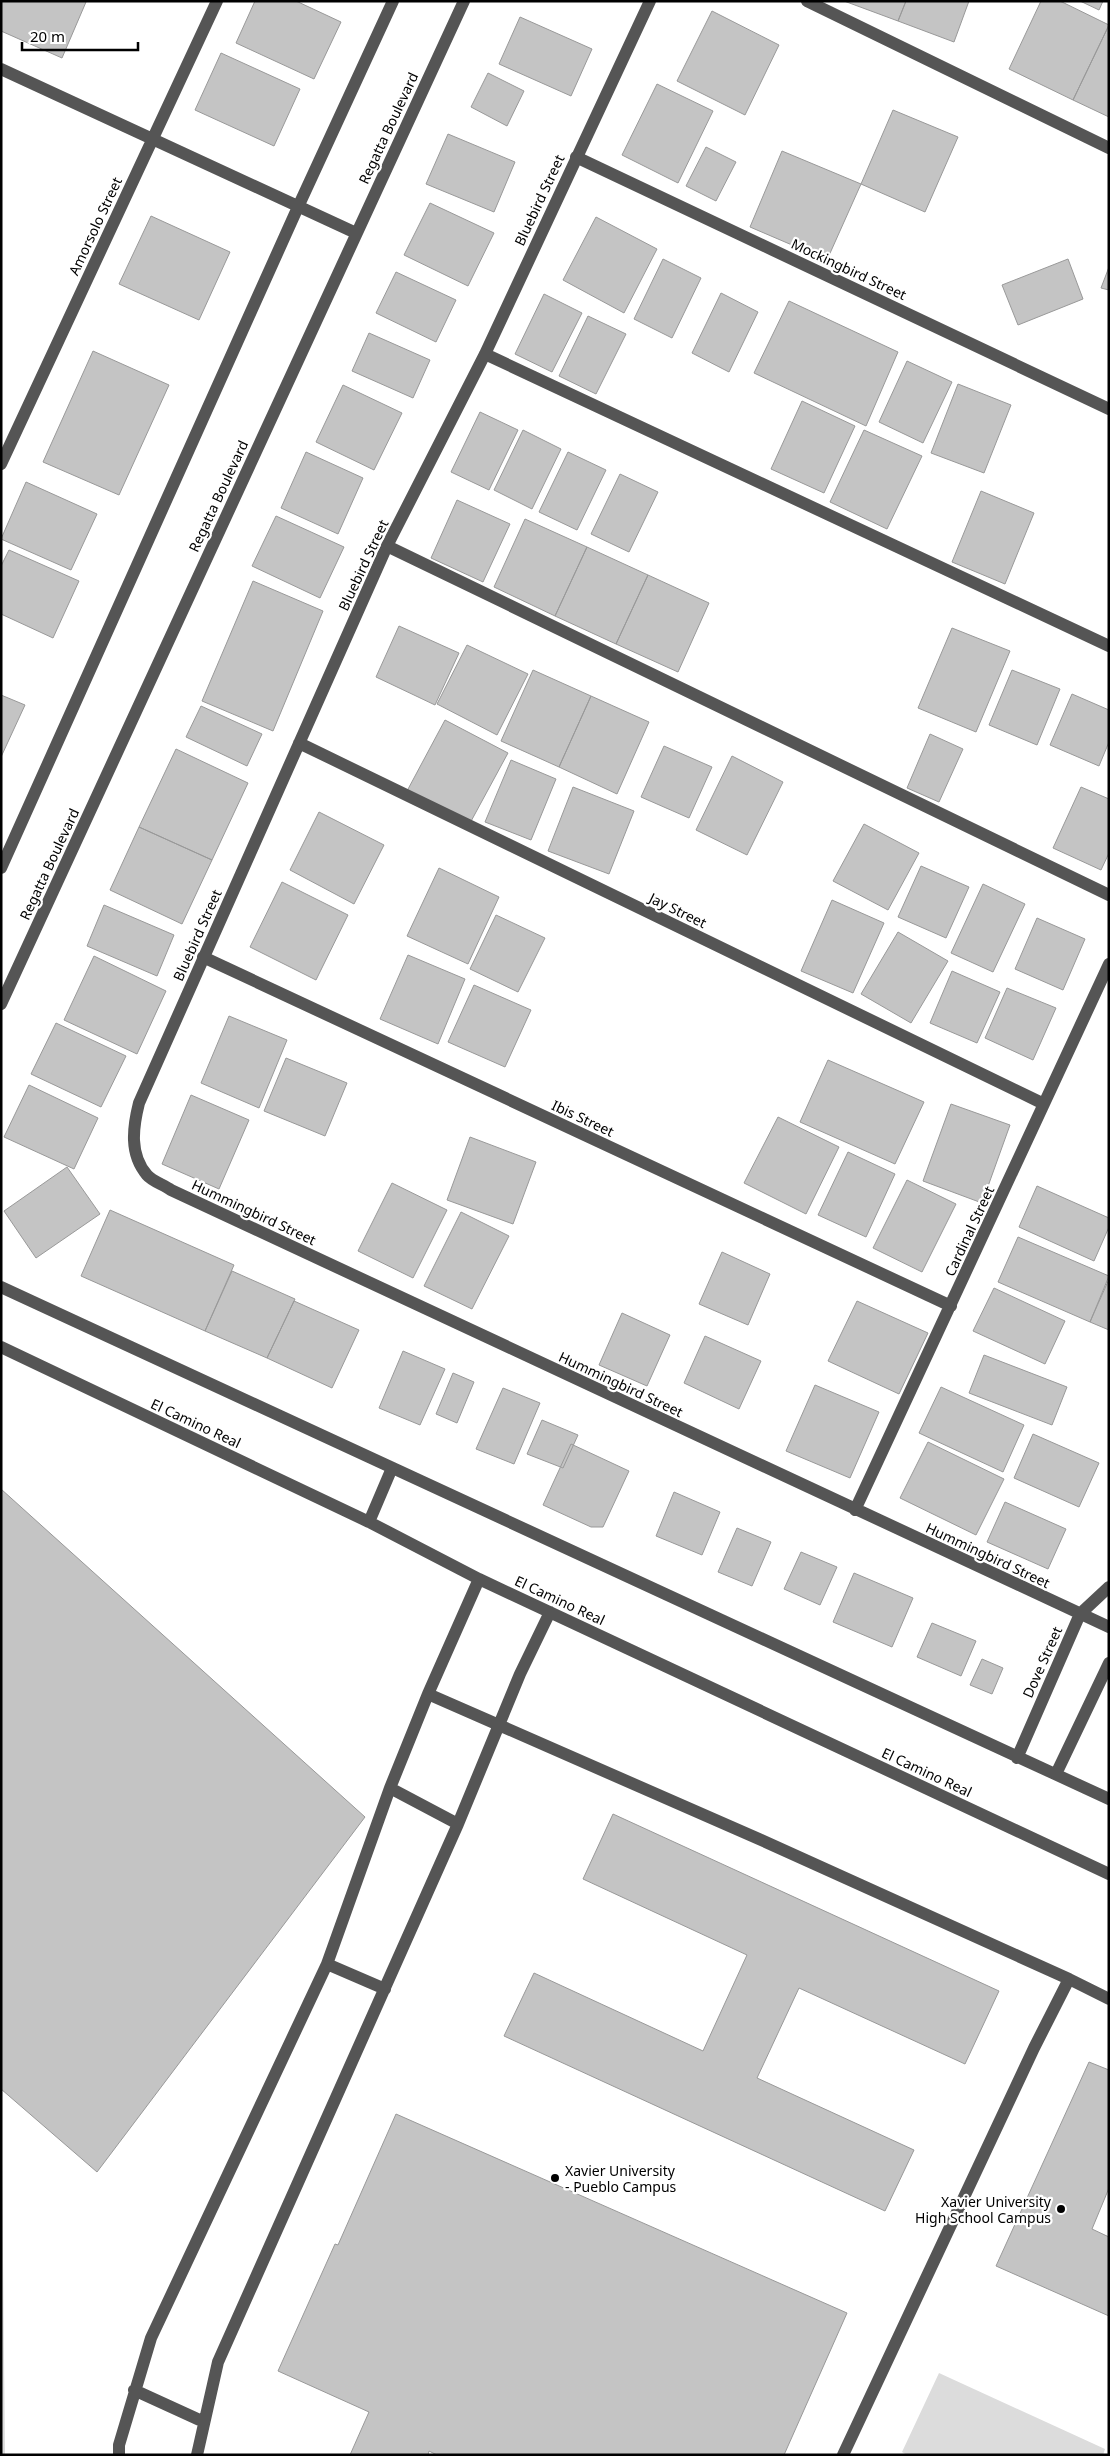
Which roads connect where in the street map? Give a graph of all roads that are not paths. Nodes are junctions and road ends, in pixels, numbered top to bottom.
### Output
1 (217, 1) edge
2 (393, 1) edge
3 (464, 1) edge
4 (650, 1) edge
5 (807, 1) edge
6 (1, 69) edge
7 (153, 139) junction
8 (1109, 148) edge
9 (576, 156) junction
10 (298, 207) junction
11 (356, 233) junction
12 (484, 354) junction
13 (1109, 409) edge
14 (1, 464) edge
15 (387, 546) junction
16 (1109, 646) edge
17 (299, 744) junction
18 (1, 868) edge
19 (1109, 895) edge
20 (203, 957) junction
21 (1109, 964) edge
22 (1, 1004) edge
23 (1044, 1104) junction
24 (135, 1152) joint
25 (1, 1287) edge
26 (951, 1306) junction
27 (1, 1348) edge
28 (392, 1468) junction
29 (855, 1510) junction
30 (369, 1522) junction
31 (479, 1579) junction
32 (1109, 1588) edge
33 (550, 1612) junction
34 (1080, 1614) junction
35 (1109, 1627) edge
36 (1109, 1663) edge
37 (428, 1694) junction
38 (500, 1726) junction
39 (1017, 1758) junction
40 (1056, 1774) junction
41 (390, 1788) junction
42 (1109, 1799) edge
43 (458, 1824) junction
44 (1109, 1874) edge
45 (327, 1964) junction
46 (1069, 1979) junction
47 (385, 1989) junction
48 (1109, 1999) edge
49 (134, 2390) junction
50 (204, 2422) junction
51 (118, 2455) edge
52 (197, 2455) edge
53 (843, 2455) edge

1 - 7 street, Amorsolo Street
2 - 10 street
3 - 11 street, Regatta Boulevard
4 - 9 street, Bluebird Street
5 - 8 street
6 - 7 street
7 - 10 street
7 - 14 street, Amorsolo Street
9 - 12 street, Bluebird Street
9 - 13 street, Mockingbird Street
10 - 11 street
10 - 18 street
11 - 22 street, Regatta Boulevard
12 - 15 street, Bluebird Street
12 - 16 street
15 - 17 street, Bluebird Street
15 - 19 street
17 - 20 street, Bluebird Street
17 - 23 street, Jay Street
20 - 24 street, Bluebird Street
20 - 26 street, Ibis Street
21 - 23 street, Cardinal Street
23 - 26 street, Cardinal Street
24 - 29 street, Hummingbird Street
25 - 28 street
26 - 29 street, Cardinal Street
27 - 30 street, El Camino Real
28 - 30 street
28 - 39 street
29 - 34 street, Hummingbird Street
30 - 31 street, El Camino Real
31 - 33 street, El Camino Real
31 - 37 street
32 - 34 street, Dove Street
33 - 38 street
33 - 44 street, El Camino Real
34 - 35 street, Hummingbird Street
34 - 39 street, Dove Street
36 - 40 street
37 - 38 street
37 - 41 street
38 - 43 street
38 - 46 street
39 - 40 street
40 - 42 street
41 - 43 street
41 - 45 street
43 - 47 street
45 - 47 street
45 - 49 street
46 - 48 street
46 - 53 street
47 - 50 street
49 - 50 street
49 - 51 street
50 - 52 street

